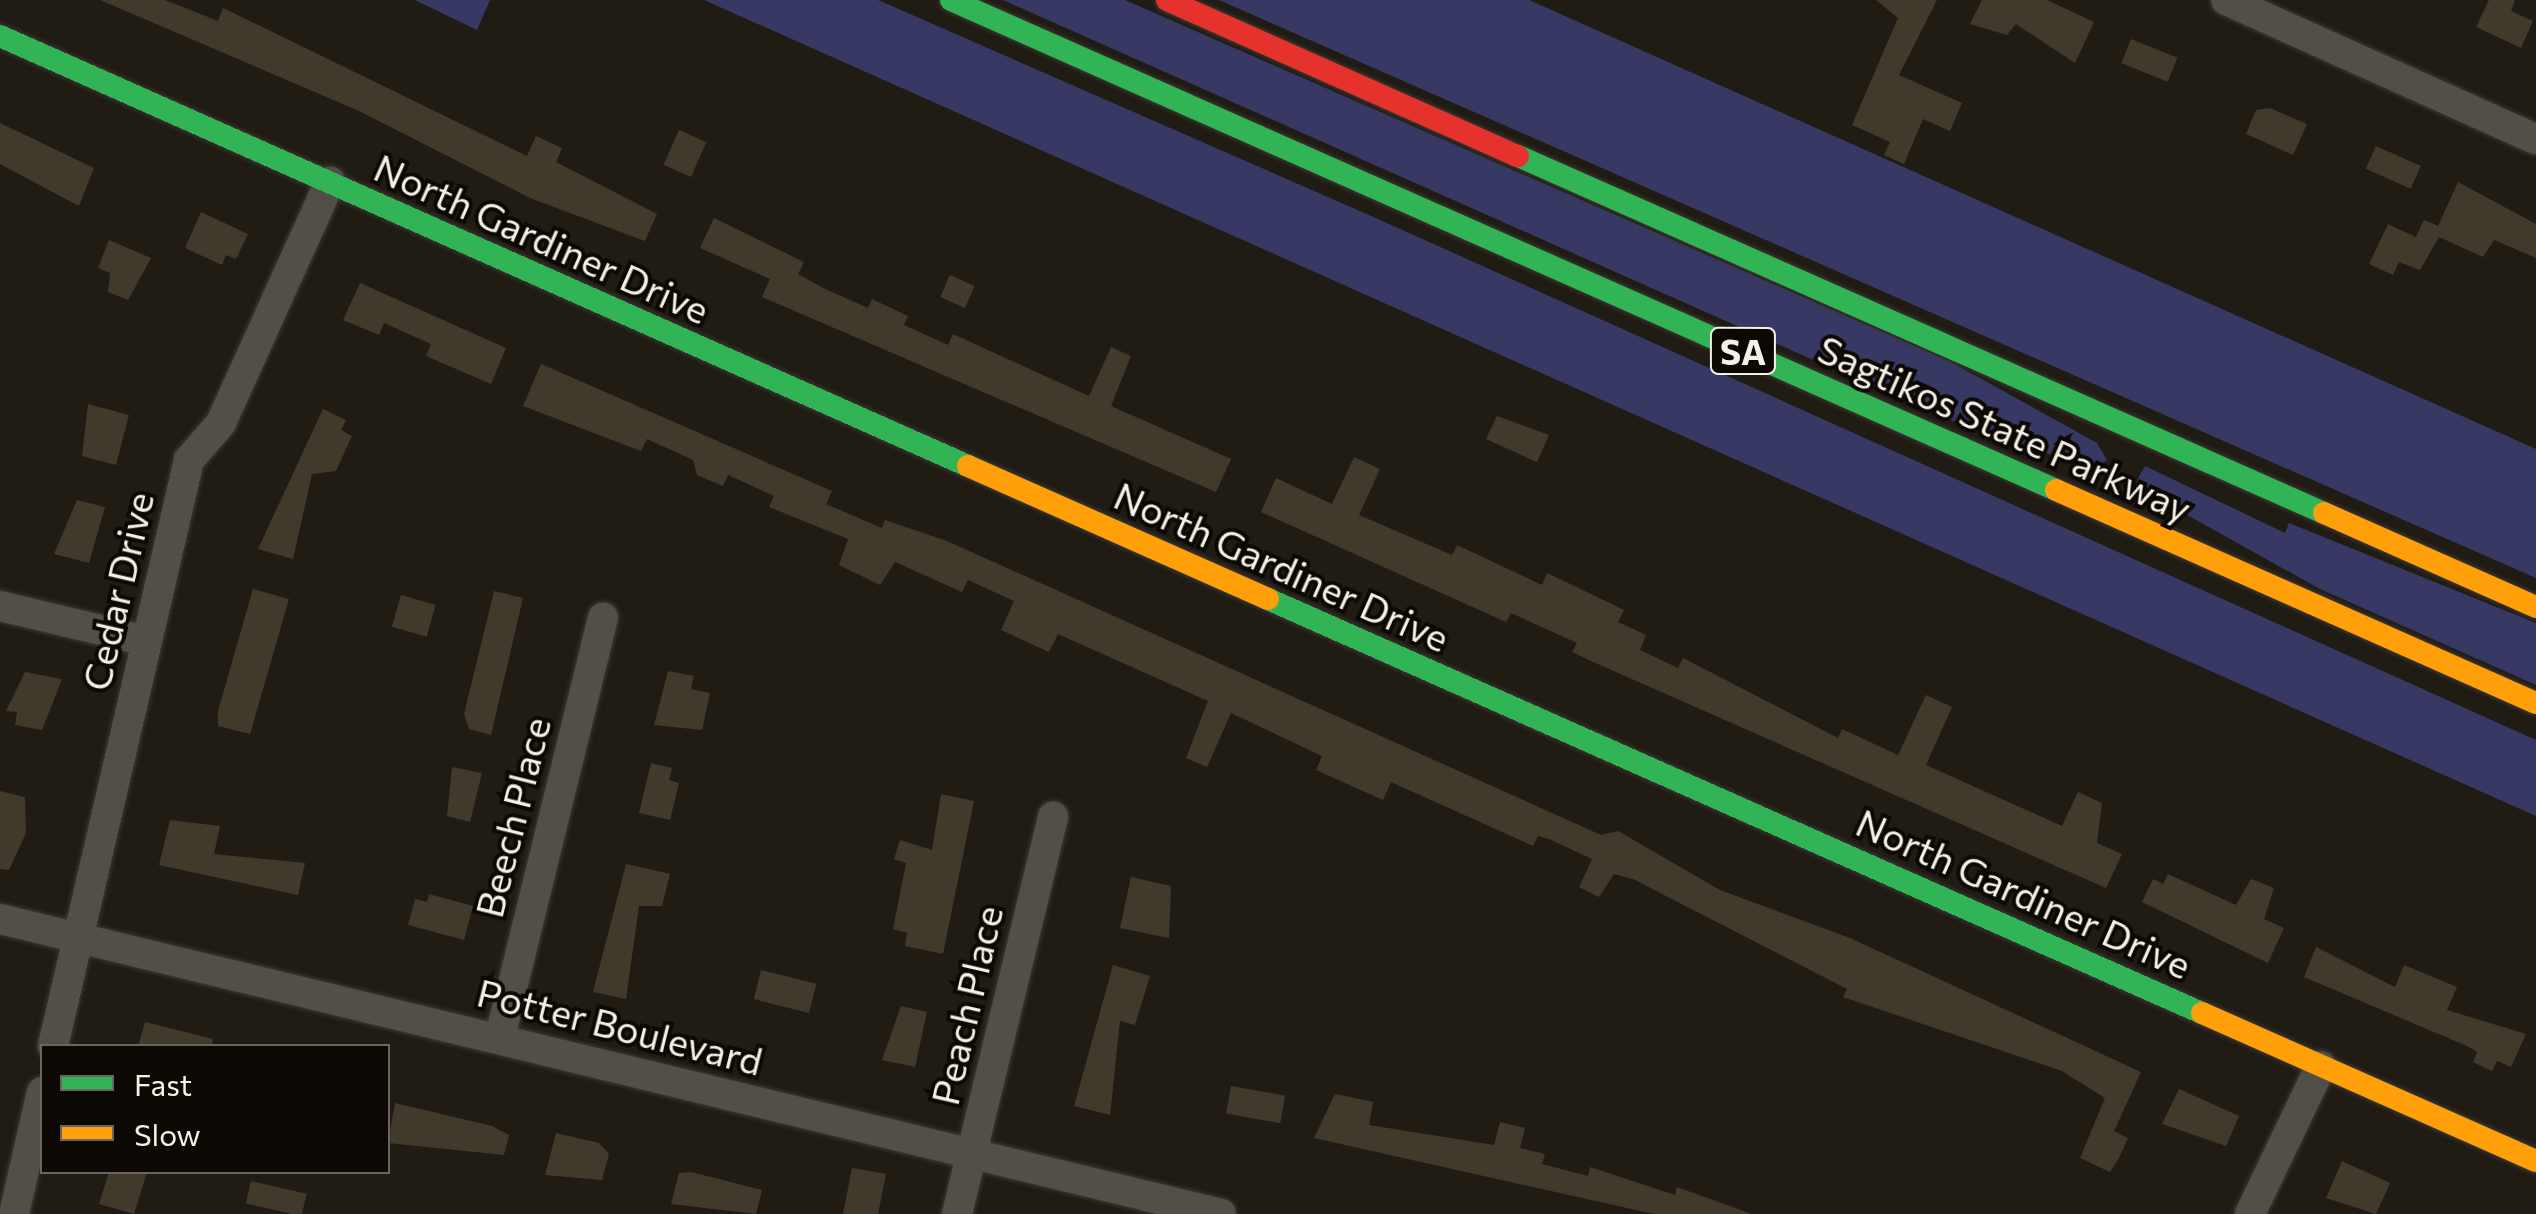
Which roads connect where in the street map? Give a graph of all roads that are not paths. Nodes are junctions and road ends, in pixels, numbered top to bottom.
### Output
1 (951, 0) edge
2 (1168, 0) edge
3 (2226, 0) edge
4 (0, 36) edge
5 (2536, 140) edge
6 (330, 182) junction
7 (0, 606) edge
8 (2536, 607) edge
9 (602, 617) dead end
10 (146, 640) junction
11 (2536, 702) edge
12 (1053, 816) dead end
13 (0, 919) edge
14 (79, 937) junction
15 (500, 1037) junction
16 (53, 1044) edge
17 (2321, 1066) junction
18 (40, 1101) edge
19 (972, 1155) junction
20 (2536, 1161) edge
21 (14, 1214) edge
22 (957, 1214) edge
23 (1221, 1214) edge
24 (2250, 1214) edge

1 - 11 main road, Sagtikos State Parkway / SA
2 - 8 main road, Sagtikos State Parkway / SA
3 - 5 street
4 - 6 main road, North Gardiner Drive
6 - 10 street, Cedar Drive
6 - 17 main road, North Gardiner Drive
7 - 10 street
9 - 15 street, Beech Place
10 - 14 street, Cedar Drive
12 - 19 street, Peach Place
13 - 14 street, Potter Boulevard
14 - 15 street, Potter Boulevard
14 - 16 street, Cedar Drive
15 - 19 street, Potter Boulevard
17 - 20 main road, North Gardiner Drive
17 - 24 street
18 - 21 street
19 - 22 street, Peach Place
19 - 23 street, Potter Boulevard

